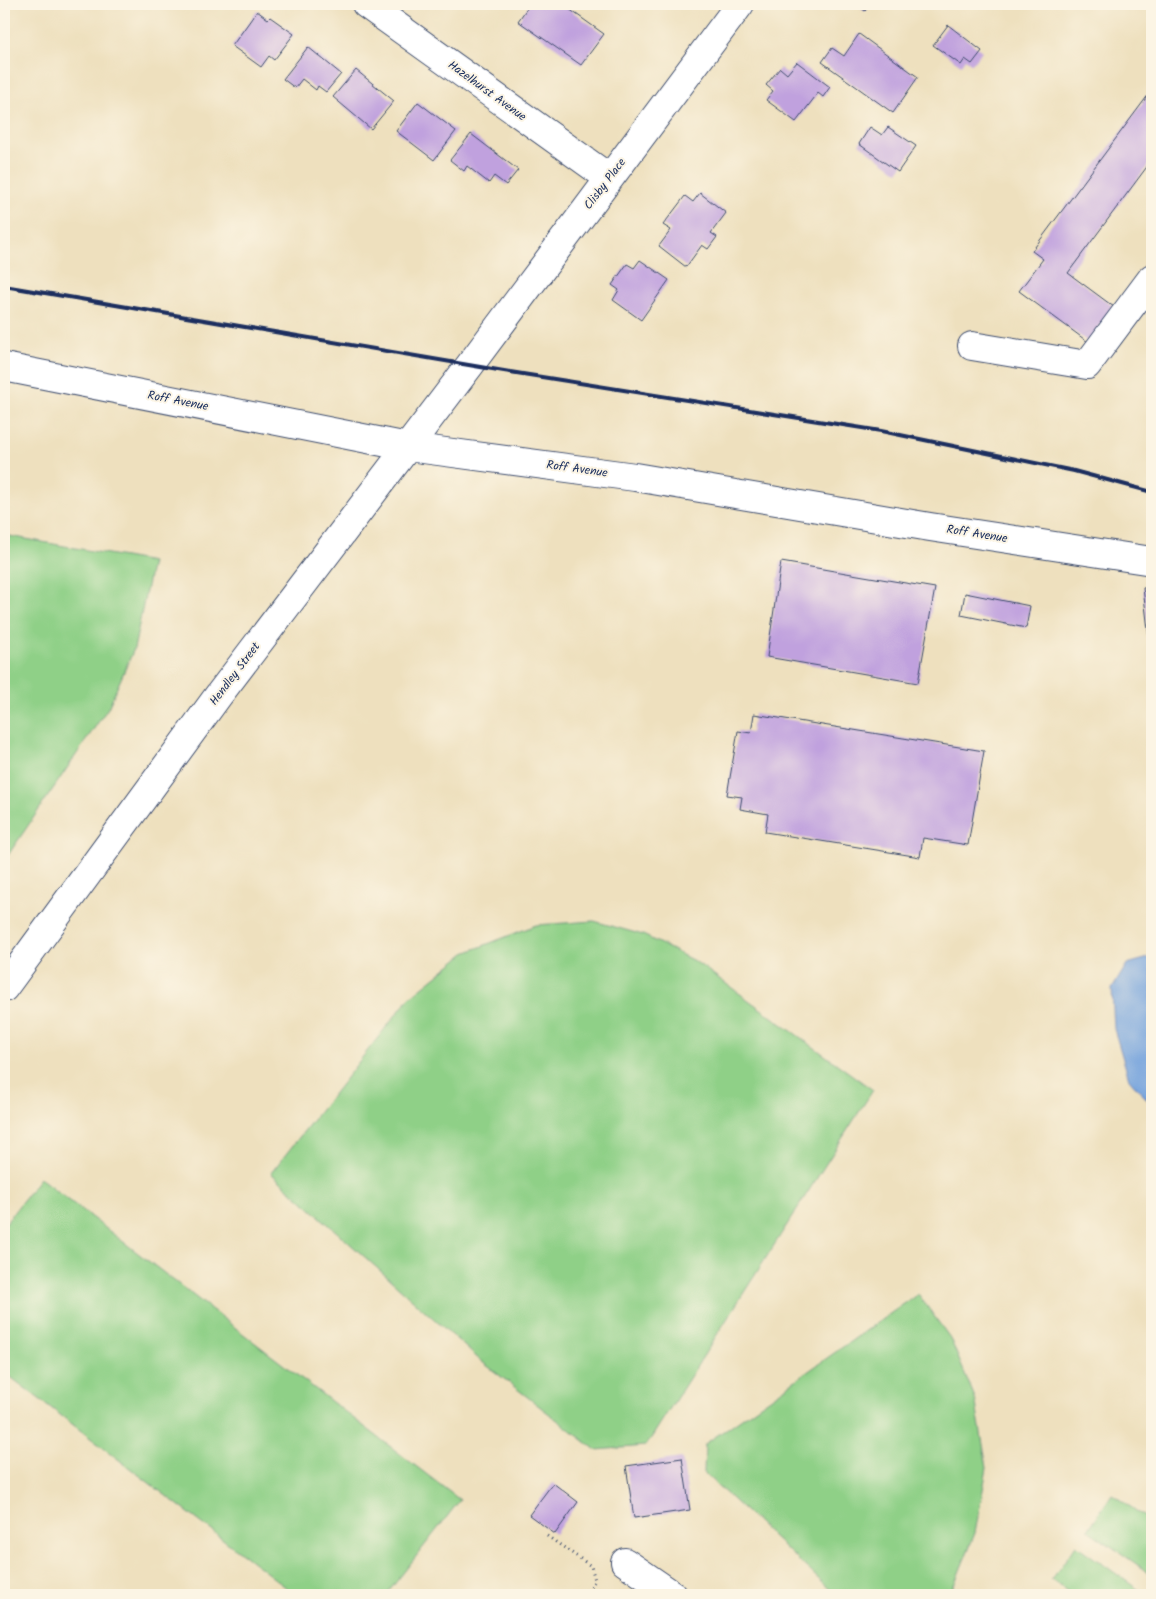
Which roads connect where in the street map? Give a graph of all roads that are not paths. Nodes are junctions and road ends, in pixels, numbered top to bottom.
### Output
1 (366, 4) edge
2 (740, 4) edge
3 (609, 178) junction
4 (1152, 278) edge
5 (972, 346) dead end
6 (470, 365) joint
7 (4, 367) edge
8 (408, 447) junction
9 (1152, 561) edge
10 (4, 988) edge
11 (625, 1562) dead end
12 (673, 1595) edge

1 - 3 street, Hazelhurst Avenue
2 - 3 street, Clisby Place
3 - 6 street, Clisby Place
4 - 5 street
6 - 8 street, Hendley Street
7 - 8 street, Roff Avenue
8 - 9 street, Roff Avenue
8 - 10 street, Hendley Street
11 - 12 street

